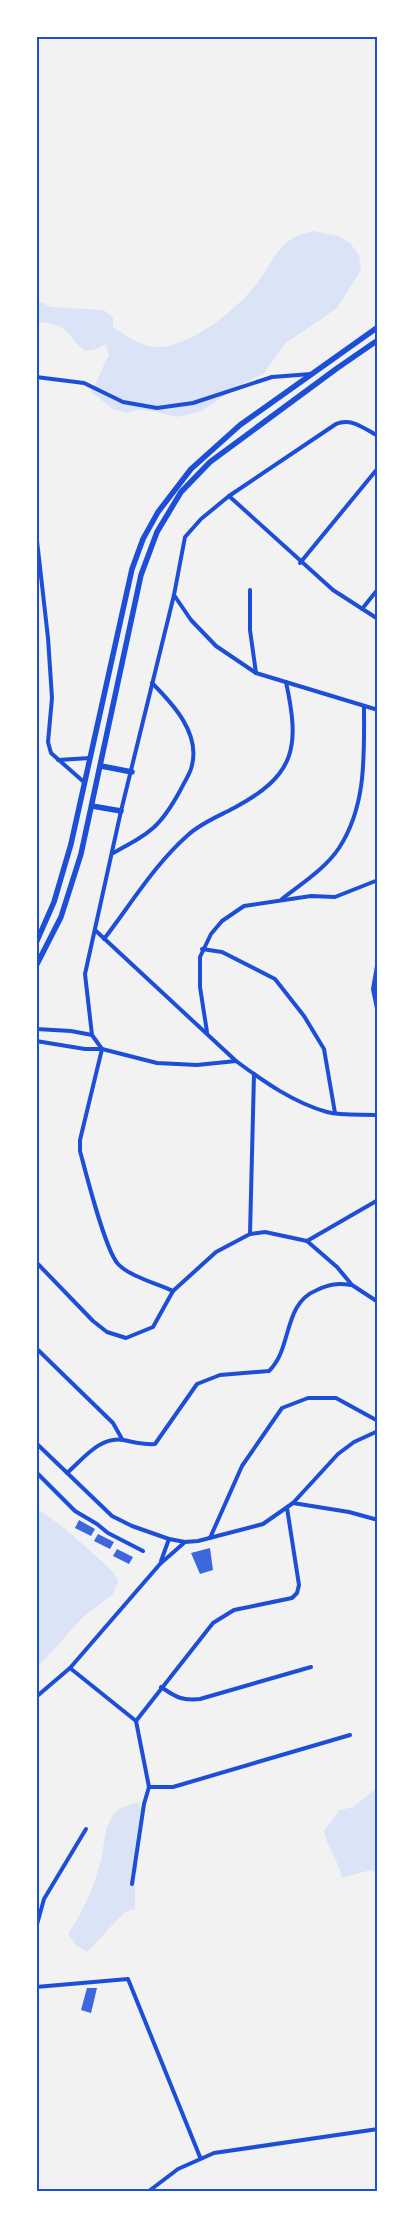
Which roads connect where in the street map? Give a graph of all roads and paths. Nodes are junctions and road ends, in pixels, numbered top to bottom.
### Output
1 (378, 327) edge
2 (378, 340) edge
3 (312, 374) junction
4 (36, 378) edge
5 (378, 436) edge
6 (378, 468) edge
7 (228, 496) junction
8 (36, 532) edge
9 (300, 563) junction
10 (378, 589) edge
11 (250, 590) dead end
12 (174, 596) junction
13 (362, 609) junction
14 (378, 619) edge
15 (256, 673) junction
16 (286, 682) junction
17 (152, 683) junction
18 (364, 706) junction
19 (378, 710) edge
20 (90, 758) junction
21 (58, 760) junction
22 (101, 766) junction
23 (132, 772) junction
24 (85, 783) junction
25 (92, 806) junction
26 (121, 811) junction
27 (113, 853) junction
28 (378, 880) edge
29 (282, 899) junction
30 (95, 930) junction
31 (104, 939) junction
32 (36, 943) edge
33 (202, 949) junction
34 (378, 960) edge
35 (36, 966) edge
36 (378, 1013) edge
37 (36, 1029) edge
38 (207, 1033) junction
39 (92, 1035) junction
40 (36, 1042) edge
41 (102, 1049) junction
42 (236, 1060) junction
43 (254, 1074) junction
44 (336, 1112) junction
45 (378, 1115) edge
46 (378, 1200) edge
47 (250, 1234) junction
48 (307, 1241) junction
49 (36, 1262) edge
50 (352, 1285) junction
51 (173, 1291) junction
52 (378, 1302) edge
53 (36, 1348) edge
54 (378, 1421) edge
55 (378, 1431) edge
56 (122, 1439) junction
57 (36, 1444) edge
58 (36, 1472) edge
59 (67, 1474) junction
60 (293, 1503) junction
61 (288, 1508) junction
62 (378, 1520) edge
63 (210, 1538) junction
64 (169, 1539) junction
65 (185, 1542) junction
66 (143, 1551) dead end
67 (160, 1564) junction
68 (311, 1667) dead end
69 (70, 1668) junction
70 (161, 1687) junction
71 (36, 1697) edge
72 (136, 1721) junction
73 (350, 1736) dead end
74 (149, 1787) junction
75 (86, 1829) dead end
76 (132, 1884) dead end
77 (36, 1928) edge
78 (36, 1987) edge
79 (378, 2129) edge
80 (200, 2157) junction
81 (148, 2191) edge

1 - 3 main road
2 - 22 main road
3 - 4 street
3 - 20 main road
5 - 7 street
6 - 9 street
7 - 9 street
7 - 12 street
8 - 21 street
9 - 13 street
10 - 13 street
11 - 15 street
12 - 15 street
12 - 17 street
13 - 14 street
15 - 16 street
16 - 18 street
16 - 31 street
17 - 23 street
17 - 27 street
18 - 19 street
18 - 29 street
20 - 21 street
20 - 24 main road
21 - 24 street
22 - 23 main road
22 - 25 main road
23 - 26 street
24 - 32 main road
25 - 26 main road
25 - 35 main road
26 - 27 street
27 - 30 street
28 - 29 street
29 - 33 street
30 - 31 street
30 - 39 street
31 - 38 street
33 - 38 street
33 - 44 street
34 - 36 street
37 - 39 street
38 - 42 street
39 - 41 street
40 - 41 street
41 - 42 street
41 - 51 street
42 - 43 street
43 - 44 street
43 - 47 street
44 - 45 street
46 - 48 street
47 - 48 street
47 - 51 street
48 - 50 street
49 - 51 street
50 - 52 street
50 - 56 street
53 - 56 street
54 - 63 street
55 - 60 street
56 - 59 street
57 - 59 street
58 - 66 street
59 - 64 street
60 - 61 street
60 - 62 street
61 - 63 street
61 - 70 street
63 - 65 street
64 - 65 street
64 - 67 street
65 - 67 street
67 - 69 street
68 - 70 street
69 - 71 street
69 - 72 street
70 - 72 street
72 - 74 street
73 - 74 street
74 - 76 street
75 - 77 street
78 - 80 street
79 - 80 street
80 - 81 street

